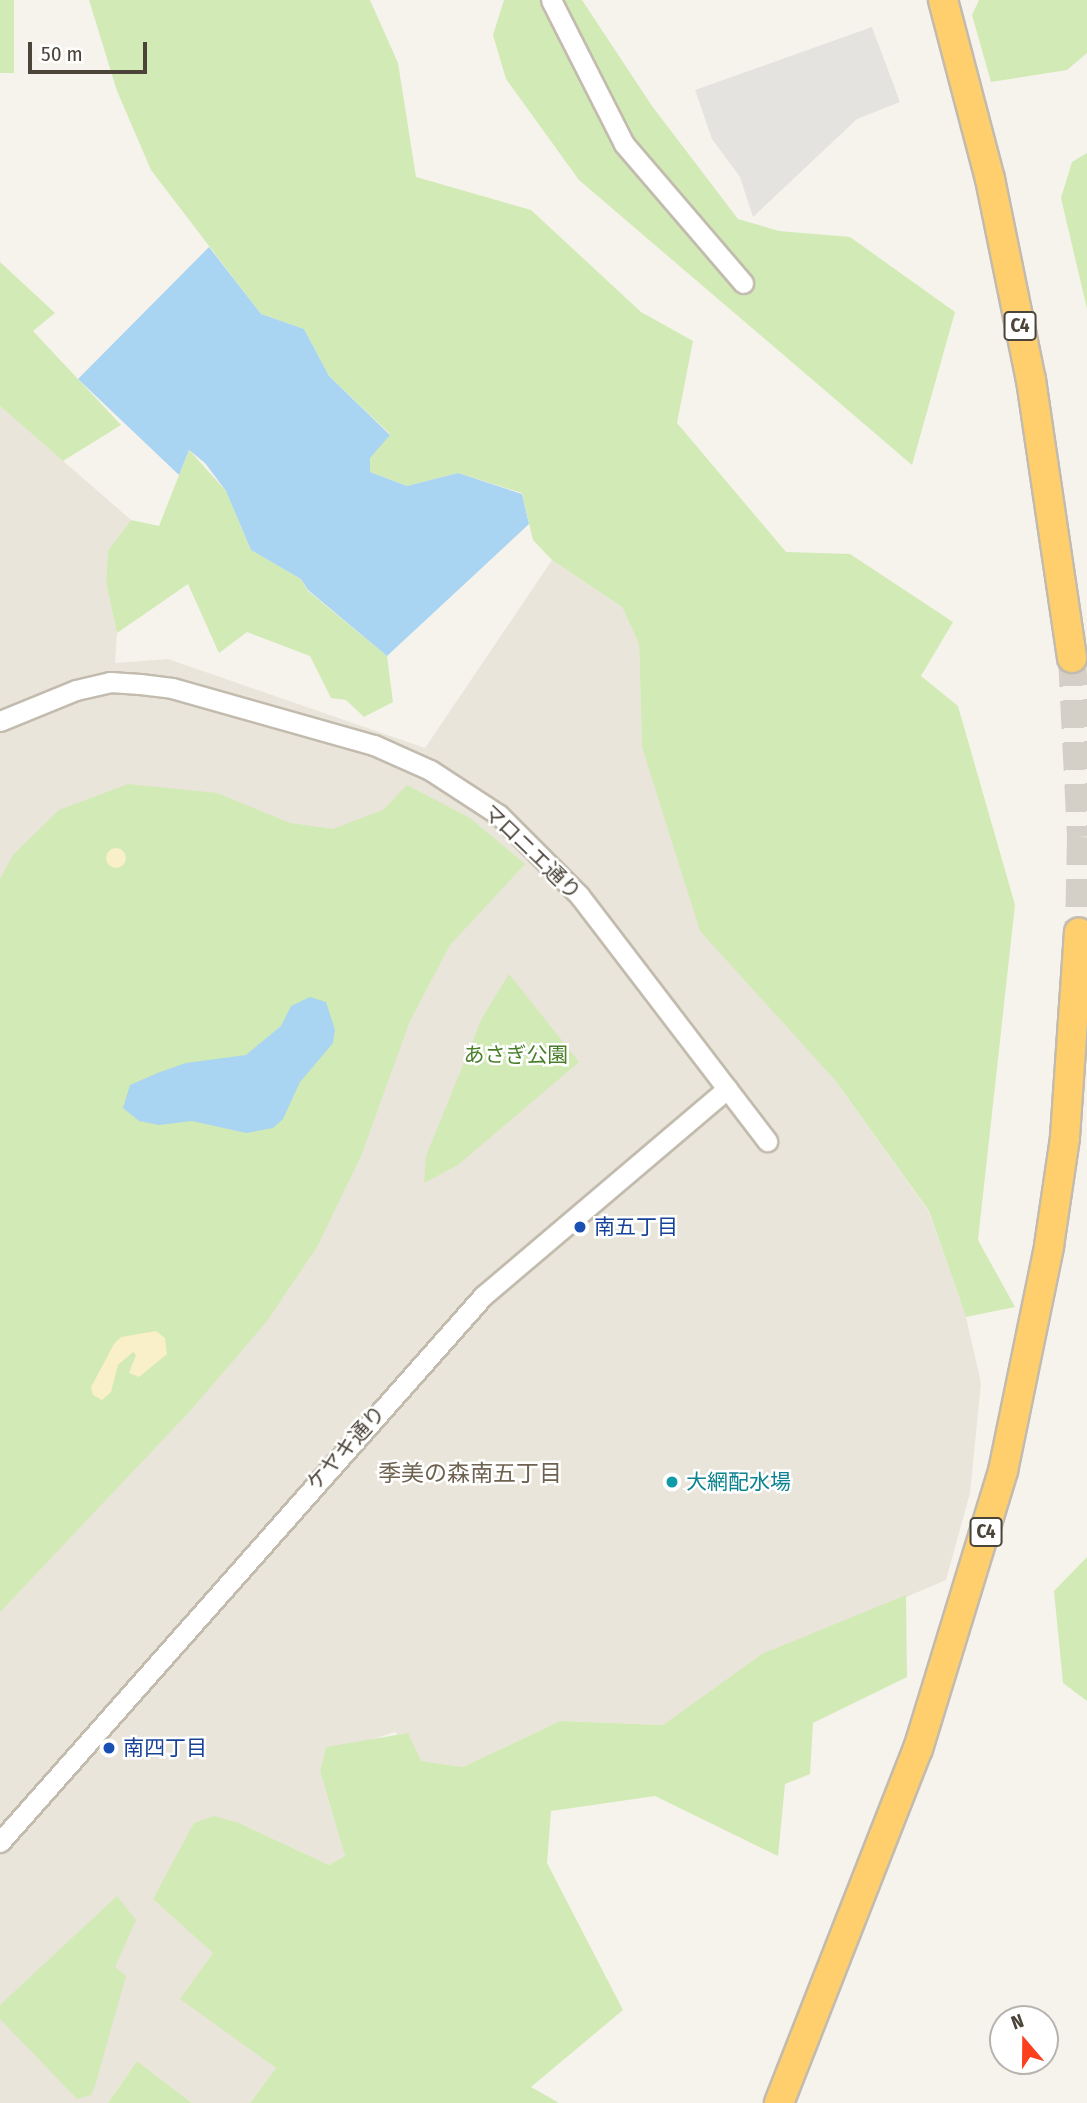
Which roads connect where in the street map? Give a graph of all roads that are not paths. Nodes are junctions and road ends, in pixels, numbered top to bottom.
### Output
1 (551, 0) edge
2 (943, 0) edge
3 (743, 283) dead end
4 (1072, 658) tunnel mouth
5 (0, 721) edge
6 (1079, 932) tunnel mouth
7 (727, 1089) junction
8 (767, 1140) dead end
9 (0, 1842) edge
10 (779, 2103) edge

1 - 3 street
2 - 4 highway, C4
5 - 7 street, マロニエ通り
6 - 10 highway, C4
7 - 8 street, マロニエ通り
7 - 9 street, ケヤキ通り

